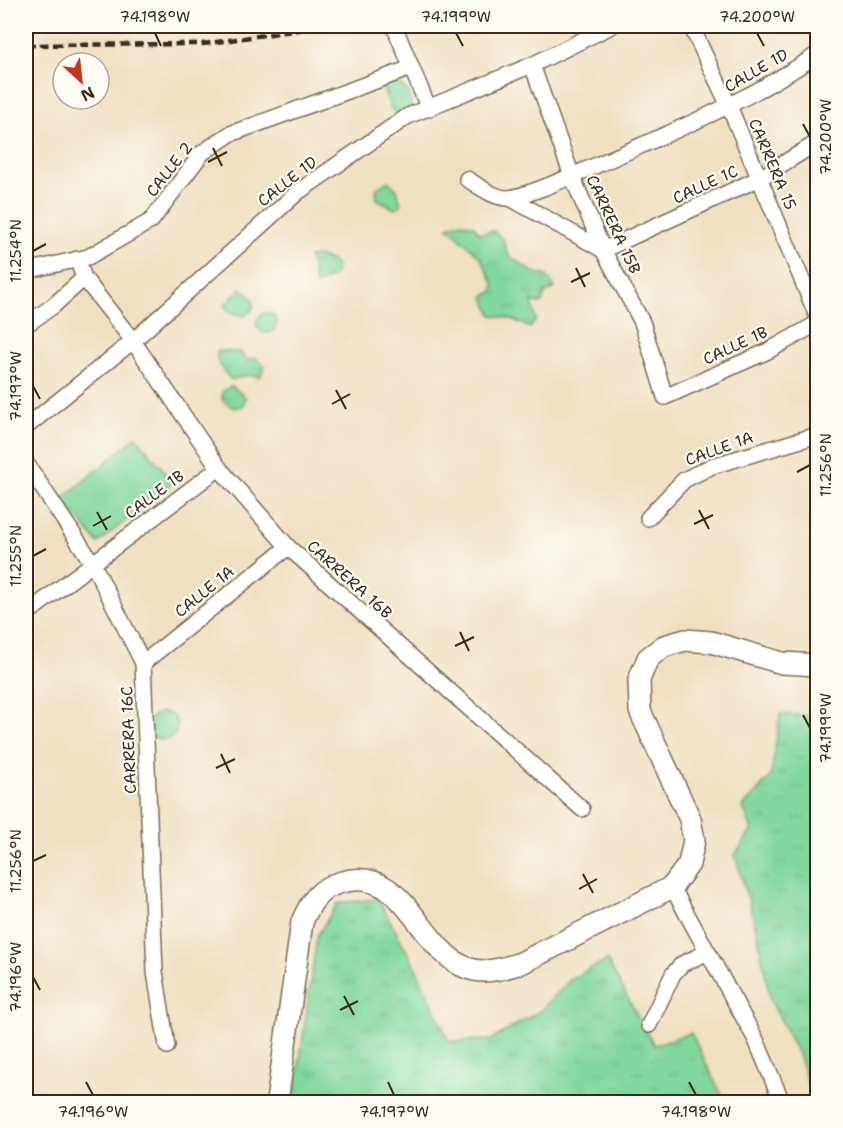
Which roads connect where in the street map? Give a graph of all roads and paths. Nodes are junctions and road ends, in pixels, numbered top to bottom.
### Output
1 (394, 26) edge
2 (611, 26) edge
3 (691, 26) edge
4 (818, 54) edge
5 (532, 65) junction
6 (411, 68) junction
7 (729, 106) junction
8 (429, 109) junction
9 (818, 142) edge
10 (572, 176) junction
11 (760, 178) junction
12 (467, 179) dead end
13 (510, 198) junction
14 (603, 250) junction
15 (77, 259) junction
16 (26, 271) edge
17 (84, 278) junction
18 (818, 318) edge
19 (818, 323) edge
20 (26, 325) edge
21 (133, 341) junction
22 (665, 397) joint
23 (26, 427) edge
24 (818, 435) edge
25 (26, 463) edge
26 (219, 468) junction
27 (648, 518) dead end
28 (288, 547) junction
29 (93, 564) junction
30 (26, 614) edge
31 (142, 663) junction
32 (818, 665) edge
33 (582, 809) dead end
34 (672, 887) junction
35 (708, 952) junction
36 (649, 1025) dead end
37 (167, 1046) dead end
38 (277, 1102) edge
39 (782, 1102) edge

1 - 6 street
2 - 5 street, CALLE 1D
3 - 7 street, CARRERA 15
4 - 7 street, CALLE 1D
5 - 8 street, CALLE 1D
5 - 10 street, CARRERA 15B
6 - 8 street
6 - 15 street, CALLE 2
7 - 10 street, CALLE 1D
7 - 11 street, CARRERA 15
8 - 21 street, CALLE 1D
9 - 11 street, CALLE 1C
10 - 13 street, CALLE 1D
10 - 14 street, CARRERA 15B
11 - 14 street, CALLE 1C
11 - 18 street, CARRERA 15
12 - 13 street
13 - 14 street
14 - 22 street, CARRERA 15B
15 - 16 street, CALLE 2
15 - 17 street, CARRERA 16B
17 - 20 street
17 - 21 street, CARRERA 16B
19 - 22 street, CALLE 1B
21 - 23 street, CALLE 1D
21 - 26 street, CARRERA 16B
24 - 27 street, CALLE 1A
25 - 29 street, CARRERA 16C
26 - 28 street, CARRERA 16B
26 - 29 street, CALLE 1B
28 - 31 street, CALLE 1A
28 - 33 street, CARRERA 16B
29 - 30 street, CALLE 1B
29 - 31 street, CARRERA 16C
31 - 37 street, CARRERA 16C
32 - 34 street
34 - 35 street
34 - 38 street
35 - 36 street
35 - 39 street

